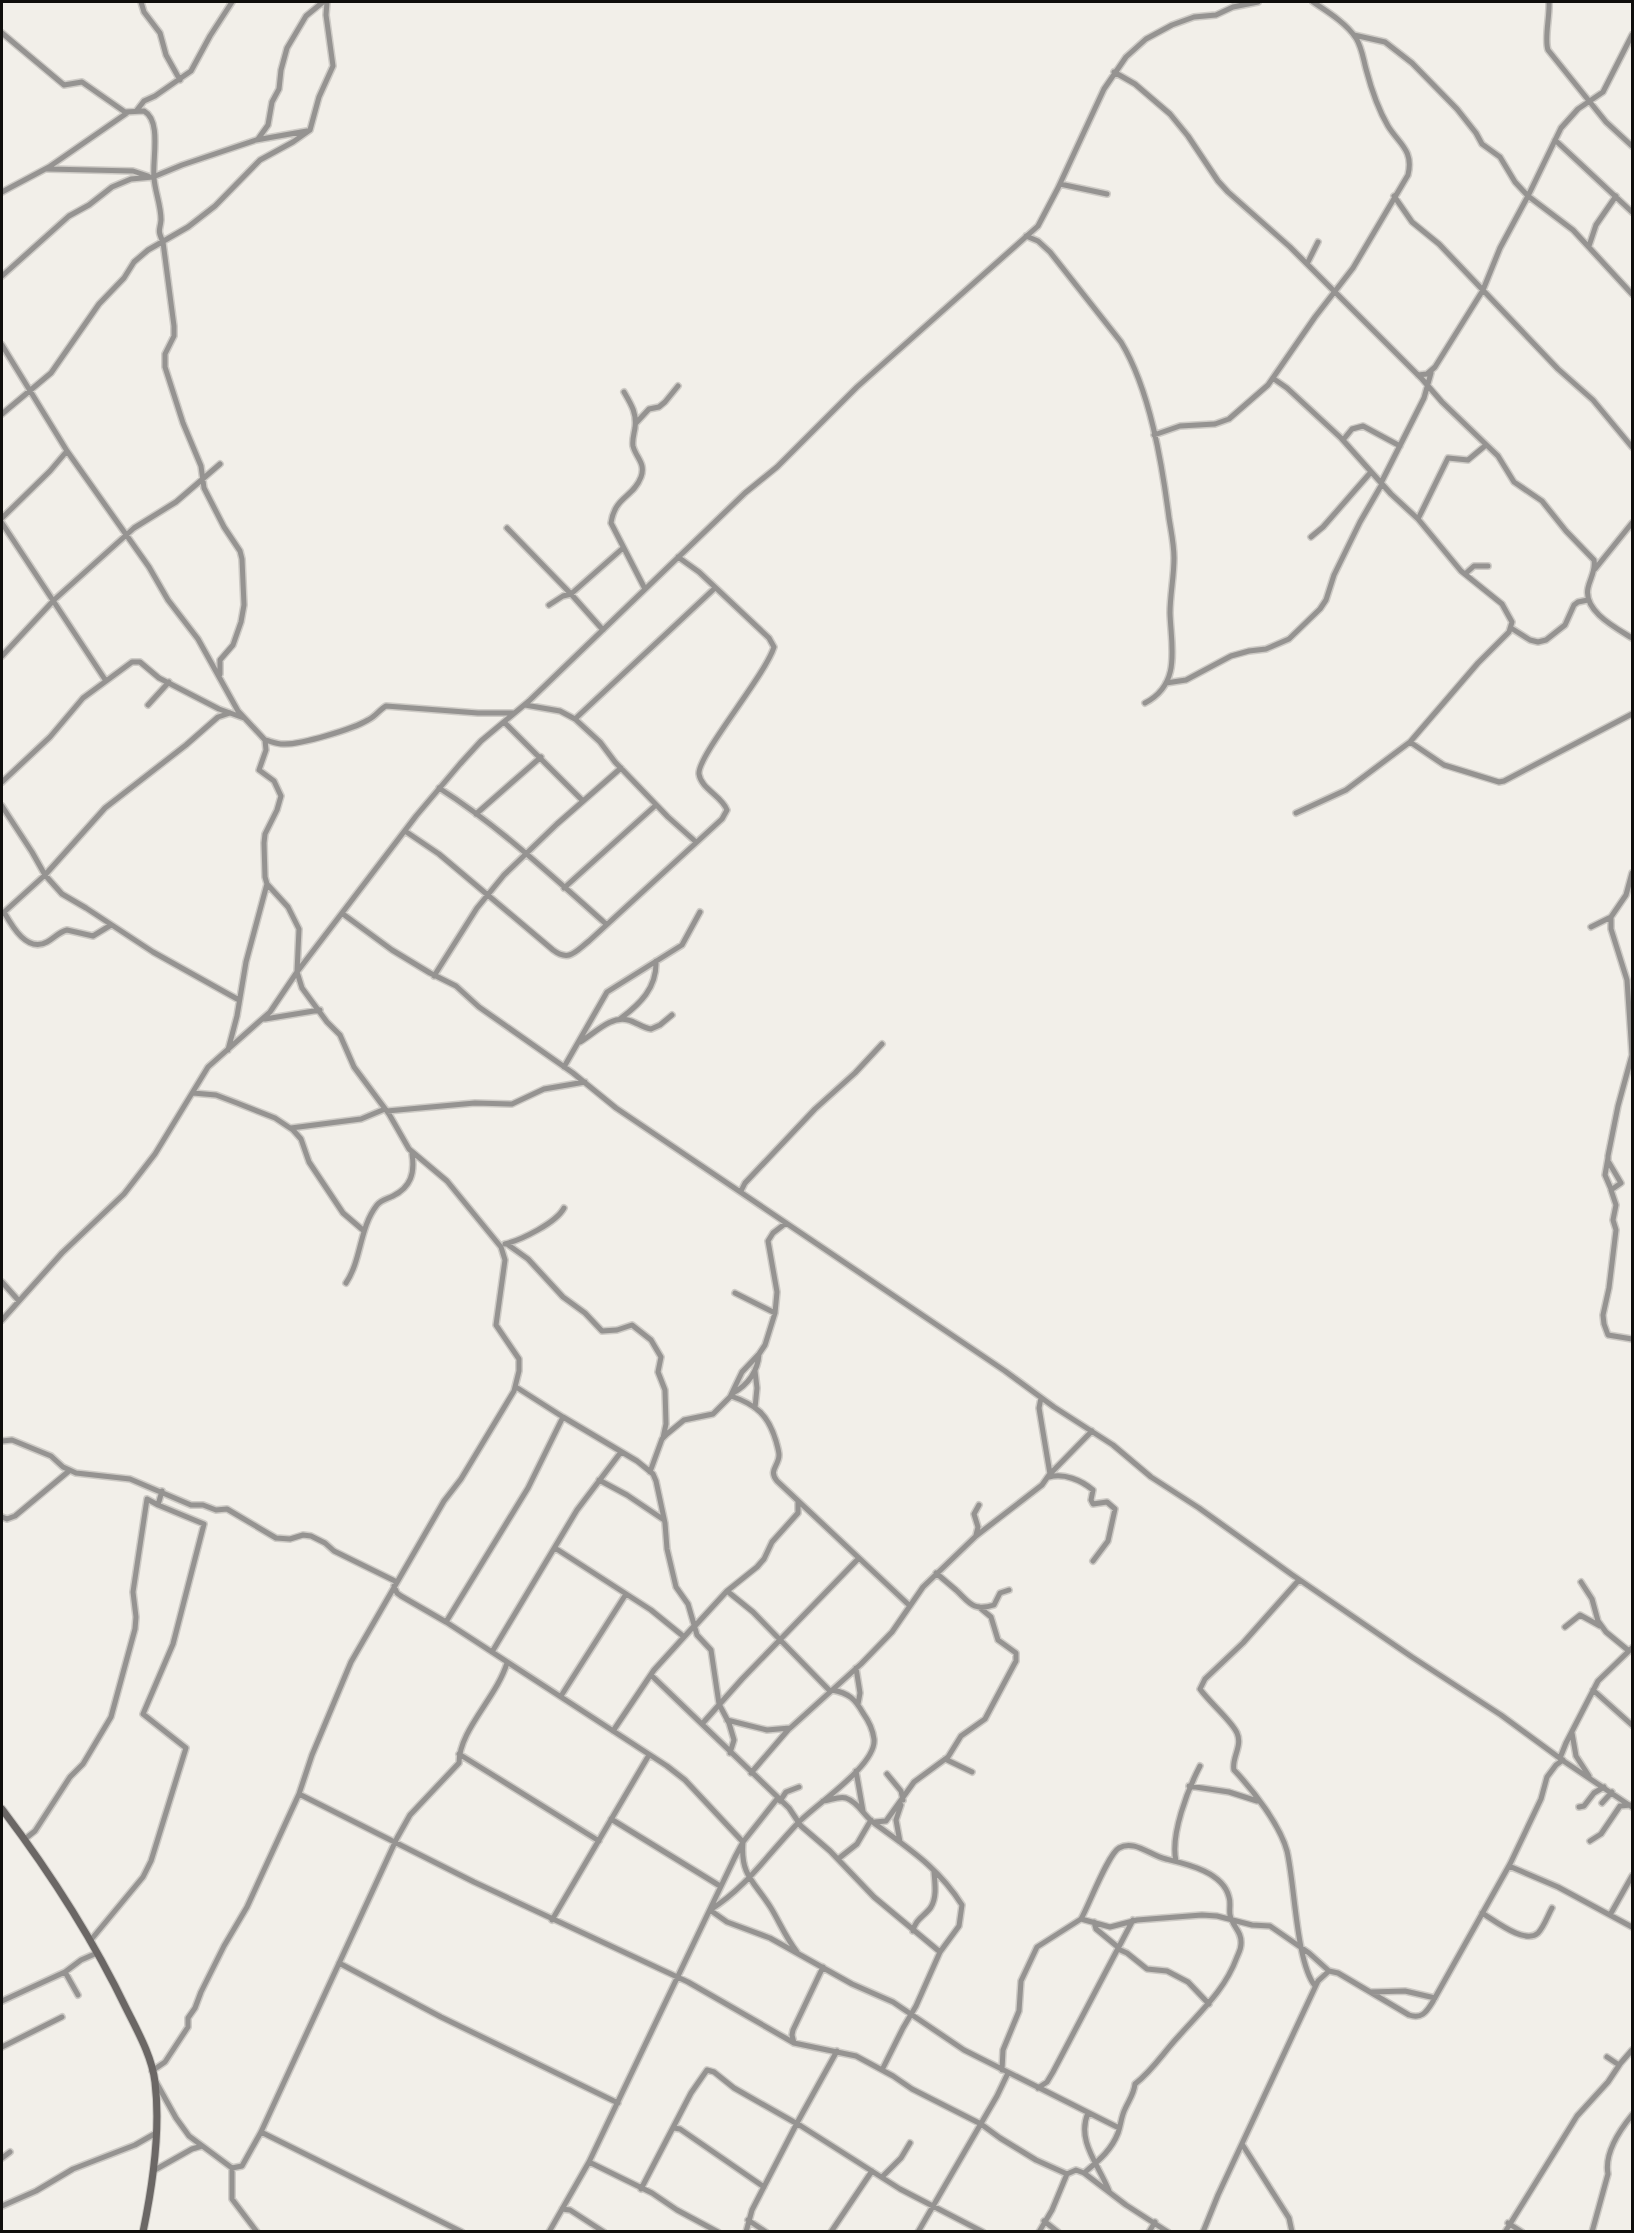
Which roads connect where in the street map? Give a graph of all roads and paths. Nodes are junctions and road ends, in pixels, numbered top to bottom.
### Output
1 (141, 2) edge
2 (232, 2) edge
3 (325, 2) edge
4 (1258, 2) edge
5 (1313, 2) edge
6 (1549, 2) edge
7 (1242, 3) edge
8 (2, 33) edge
9 (1354, 35) junction
10 (1632, 35) edge
11 (1114, 72) junction
12 (180, 80) junction
13 (1589, 100) junction
14 (137, 110) junction
15 (127, 113) junction
16 (309, 130) junction
17 (256, 140) junction
18 (1555, 140) junction
19 (1632, 146) edge
20 (43, 170) junction
21 (151, 177) junction
22 (1060, 184) junction
23 (2, 192) edge
24 (1107, 194) dead end
25 (1394, 196) junction
26 (1528, 196) junction
27 (1616, 196) junction
28 (1632, 212) edge
29 (1026, 236) junction
30 (163, 242) junction
31 (1318, 242) dead end
32 (1589, 246) junction
33 (1307, 264) junction
34 (2, 276) edge
35 (1482, 290) junction
36 (1335, 293) junction
37 (1632, 294) edge
38 (2, 345) edge
39 (1432, 371) junction
40 (1418, 375) junction
41 (1274, 379) junction
42 (1427, 385) junction
43 (678, 386) dead end
44 (29, 390) junction
45 (624, 392) dead end
46 (2, 414) edge
47 (635, 424) junction
48 (1154, 435) junction
49 (1343, 440) junction
50 (1486, 445) junction
51 (1400, 446) junction
52 (1632, 447) edge
53 (66, 451) junction
54 (220, 464) dead end
55 (1371, 472) junction
56 (202, 478) junction
57 (1382, 484) junction
58 (2, 518) edge
59 (1418, 519) junction
60 (2, 523) edge
61 (1632, 523) edge
62 (507, 528) dead end
63 (126, 536) junction
64 (1311, 537) dead end
65 (623, 548) junction
66 (678, 557) junction
67 (1488, 566) dead end
68 (1595, 569) junction
69 (1465, 574) junction
70 (715, 588) junction
71 (645, 589) junction
72 (571, 594) junction
73 (54, 600) junction
74 (1588, 600) junction
75 (549, 605) dead end
76 (1511, 628) junction
77 (603, 630) junction
78 (1632, 638) edge
79 (2, 656) edge
80 (106, 681) junction
81 (222, 681) junction
82 (169, 682) junction
83 (1166, 683) junction
84 (1145, 703) dead end
85 (148, 705) dead end
86 (525, 705) junction
87 (230, 713) junction
88 (515, 713) junction
89 (1632, 714) edge
90 (244, 718) junction
91 (575, 719) junction
92 (504, 722) junction
93 (264, 740) junction
94 (1410, 742) junction
95 (541, 758) junction
96 (621, 768) junction
97 (2, 782) edge
98 (439, 788) junction
99 (583, 801) junction
100 (656, 805) junction
101 (2, 806) edge
102 (1296, 813) dead end
103 (476, 814) junction
104 (405, 831) junction
105 (696, 842) junction
106 (525, 854) junction
107 (1632, 873) edge
108 (45, 875) junction
109 (267, 884) junction
110 (564, 888) junction
111 (488, 895) junction
112 (700, 912) dead end
113 (3, 913) edge
114 (342, 914) junction
115 (1611, 917) junction
116 (606, 924) junction
117 (111, 925) junction
118 (1591, 927) dead end
119 (656, 962) junction
120 (297, 972) junction
121 (434, 976) junction
122 (239, 999) junction
123 (320, 1010) junction
124 (672, 1015) dead end
125 (263, 1019) junction
126 (620, 1019) junction
127 (579, 1042) junction
128 (882, 1044) dead end
129 (228, 1050) junction
130 (564, 1067) junction
131 (585, 1082) junction
132 (192, 1093) junction
133 (386, 1110) junction
134 (290, 1128) junction
135 (412, 1152) junction
136 (1608, 1158) junction
137 (1611, 1189) junction
138 (741, 1191) junction
139 (564, 1208) dead end
140 (786, 1223) junction
141 (364, 1231) junction
142 (507, 1244) junction
143 (500, 1245) junction
144 (2, 1281) edge
145 (346, 1282) dead end
146 (735, 1293) dead end
147 (19, 1301) junction
148 (775, 1313) junction
149 (2, 1320) edge
150 (1632, 1339) edge
151 (759, 1354) junction
152 (755, 1371) junction
153 (516, 1387) junction
154 (732, 1395) junction
155 (1041, 1398) junction
156 (755, 1408) junction
157 (563, 1417) junction
158 (1092, 1431) junction
159 (662, 1439) junction
160 (2, 1441) edge
161 (621, 1452) junction
162 (69, 1471) junction
163 (650, 1472) junction
164 (1048, 1475) junction
165 (599, 1480) junction
166 (146, 1484) junction
167 (162, 1491) junction
168 (147, 1498) junction
169 (798, 1502) junction
170 (158, 1505) junction
171 (979, 1505) dead end
172 (2, 1517) edge
173 (664, 1520) junction
174 (976, 1536) junction
175 (555, 1548) junction
176 (858, 1559) junction
177 (1093, 1561) dead end
178 (936, 1573) junction
179 (1299, 1580) junction
180 (1581, 1582) dead end
181 (395, 1584) junction
182 (1009, 1590) dead end
183 (727, 1591) junction
184 (626, 1594) junction
185 (910, 1606) junction
186 (979, 1607) junction
187 (446, 1622) junction
188 (694, 1626) junction
189 (1602, 1626) junction
190 (1565, 1627) dead end
191 (683, 1636) junction
192 (781, 1640) junction
193 (1631, 1649) edge
194 (492, 1652) junction
195 (507, 1662) junction
196 (856, 1668) junction
197 (651, 1675) junction
198 (831, 1690) junction
199 (1593, 1690) junction
200 (561, 1696) junction
201 (720, 1704) junction
202 (858, 1704) junction
203 (727, 1719) junction
204 (702, 1724) junction
205 (1632, 1725) edge
206 (790, 1728) junction
207 (613, 1731) junction
208 (1572, 1731) junction
209 (730, 1753) junction
210 (459, 1754) junction
211 (649, 1755) junction
212 (945, 1759) junction
213 (1562, 1759) junction
214 (1200, 1766) dead end
215 (856, 1771) junction
216 (972, 1772) dead end
217 (751, 1773) junction
218 (886, 1774) dead end
219 (1593, 1780) junction
220 (799, 1786) dead end
221 (1190, 1786) junction
222 (1604, 1787) junction
223 (1612, 1792) junction
224 (299, 1794) junction
225 (778, 1800) junction
226 (903, 1800) junction
227 (822, 1802) junction
228 (1258, 1802) junction
229 (1602, 1803) dead end
230 (1632, 1806) edge
231 (1579, 1807) dead end
232 (2, 1809) edge
233 (863, 1812) junction
234 (611, 1819) junction
235 (872, 1821) junction
236 (798, 1822) junction
237 (25, 1839) junction
238 (598, 1841) junction
239 (1590, 1841) dead end
240 (743, 1842) junction
241 (900, 1842) junction
242 (395, 1844) junction
243 (838, 1859) junction
244 (1176, 1861) junction
245 (1509, 1866) junction
246 (934, 1871) junction
247 (1632, 1876) edge
248 (749, 1879) junction
249 (720, 1886) junction
250 (1552, 1908) dead end
251 (710, 1910) junction
252 (1482, 1913) junction
253 (1610, 1915) junction
254 (1081, 1919) junction
255 (1231, 1919) junction
256 (552, 1920) junction
257 (1133, 1920) junction
258 (1094, 1922) junction
259 (1632, 1927) edge
260 (914, 1931) junction
261 (90, 1941) junction
262 (1118, 1948) junction
263 (1302, 1949) junction
264 (940, 1952) junction
265 (98, 1953) junction
266 (800, 1955) junction
267 (339, 1964) junction
268 (823, 1967) junction
269 (1329, 1971) junction
270 (64, 1972) junction
271 (677, 1979) junction
272 (1315, 1986) junction
273 (1370, 1992) junction
274 (78, 1995) dead end
275 (1435, 1998) junction
276 (2, 2001) edge
277 (1209, 2004) junction
278 (911, 2015) junction
279 (62, 2017) dead end
280 (794, 2043) junction
281 (2, 2047) edge
282 (1632, 2050) edge
283 (837, 2051) junction
284 (1607, 2057) dead end
285 (1620, 2064) junction
286 (882, 2070) junction
287 (1002, 2070) junction
288 (152, 2072) junction
289 (1008, 2073) junction
290 (155, 2081) junction
291 (1038, 2088) junction
292 (618, 2103) junction
293 (1088, 2113) junction
294 (1632, 2115) edge
295 (796, 2123) junction
296 (981, 2124) junction
297 (674, 2128) junction
298 (1119, 2128) junction
299 (261, 2132) junction
300 (156, 2133) junction
301 (910, 2143) dead end
302 (1242, 2144) junction
303 (202, 2146) junction
304 (10, 2152) dead end
305 (2, 2158) edge
306 (589, 2162) junction
307 (1095, 2163) junction
308 (232, 2168) junction
309 (153, 2170) junction
310 (872, 2171) junction
311 (1084, 2173) junction
312 (1067, 2174) junction
313 (882, 2177) junction
314 (764, 2187) junction
315 (641, 2189) junction
316 (1110, 2192) junction
317 (2, 2206) edge
318 (934, 2206) junction
319 (562, 2209) junction
320 (748, 2220) junction
321 (1044, 2221) junction
322 (1155, 2222) junction
323 (1509, 2224) junction
324 (143, 2232) edge
325 (257, 2232) edge
326 (462, 2232) edge
327 (549, 2232) edge
328 (604, 2232) edge
329 (718, 2232) edge
330 (746, 2232) edge
331 (766, 2232) edge
332 (831, 2232) edge
333 (918, 2232) edge
334 (983, 2232) edge
335 (1039, 2232) edge
336 (1058, 2232) edge
337 (1149, 2232) edge
338 (1168, 2232) edge
339 (1203, 2232) edge
340 (1292, 2232) edge
341 (1505, 2232) edge
342 (1522, 2232) edge
343 (1592, 2232) edge

1 - 12 street
2 - 12 street
3 - 16 street
3 - 17 street
4 - 7 street
5 - 9 street
6 - 13 street
7 - 11 street
8 - 15 street
9 - 25 street
9 - 26 street
10 - 13 street
11 - 22 street
11 - 33 street
12 - 14 street
13 - 18 street
13 - 19 street
14 - 15 street
14 - 21 street
15 - 20 street
16 - 17 street
16 - 30 street
17 - 21 street
18 - 26 street
18 - 27 street
20 - 21 street
20 - 23 street
21 - 30 street
21 - 34 street
22 - 24 street
22 - 29 street
25 - 35 street
25 - 36 street
26 - 32 street
26 - 35 street
27 - 28 street
27 - 32 street
29 - 48 street
29 - 66 street
30 - 44 street
30 - 56 street
31 - 33 street
32 - 37 street
33 - 36 street
35 - 39 street
35 - 52 street
36 - 40 street
36 - 41 street
38 - 44 street
39 - 40 street
39 - 42 street
40 - 42 street
41 - 48 street
41 - 49 street
42 - 50 street
42 - 51 street
43 - 47 street
44 - 46 street
44 - 53 street
45 - 47 street
47 - 65 street
48 - 83 street
49 - 51 street
49 - 55 street
50 - 59 street
50 - 68 street
51 - 57 street
53 - 58 street
53 - 63 street
54 - 56 street
55 - 57 street
55 - 64 street
56 - 63 street
56 - 81 street
57 - 59 street
57 - 83 street
59 - 69 street
60 - 73 street
61 - 68 street
62 - 72 street
63 - 73 street
63 - 81 street
65 - 71 street
65 - 72 street
66 - 70 street
66 - 71 street
67 - 69 street
68 - 74 street
69 - 76 street
70 - 91 street
70 - 105 street
71 - 77 street
72 - 75 street
72 - 77 street
73 - 79 street
73 - 80 street
74 - 76 street
74 - 78 street
76 - 94 street
77 - 86 street
80 - 82 street
80 - 97 street
81 - 90 street
82 - 85 street
82 - 87 street
83 - 84 street
86 - 88 street
86 - 91 street
87 - 90 street
87 - 108 street
88 - 92 street
88 - 93 street
89 - 94 street
90 - 93 street
91 - 96 street
92 - 95 street
92 - 98 street
93 - 109 street
94 - 102 street
95 - 99 street
95 - 103 street
96 - 99 street
96 - 100 street
98 - 103 street
98 - 104 street
99 - 106 street
100 - 105 street
100 - 110 street
101 - 108 street
103 - 106 street
104 - 111 street
104 - 114 street
105 - 116 street
106 - 110 street
106 - 111 street
107 - 115 street
108 - 113 street
108 - 117 street
109 - 120 street
109 - 122 street
110 - 116 street
111 - 116 street
111 - 121 street
112 - 119 street
113 - 117 street
114 - 120 street
114 - 121 street
115 - 118 street
115 - 136 street
117 - 122 street
119 - 126 street
119 - 127 street
120 - 123 street
120 - 125 street
121 - 130 street
122 - 129 street
123 - 125 street
123 - 133 street
124 - 126 street
125 - 129 street
126 - 127 street
127 - 130 street
128 - 138 street
129 - 132 street
130 - 131 street
131 - 133 street
131 - 138 street
132 - 134 street
132 - 147 street
133 - 134 street
133 - 135 street
134 - 141 street
135 - 141 street
135 - 143 street
136 - 137 street
136 - 137 street
137 - 150 street
138 - 140 street
139 - 142 street
140 - 148 street
140 - 155 street
141 - 145 street
142 - 143 street
142 - 159 street
143 - 153 street
144 - 147 street
146 - 148 street
147 - 149 street
148 - 151 street
151 - 152 street
151 - 154 street
152 - 154 street
152 - 156 street
153 - 157 street
153 - 181 street
154 - 156 street
154 - 159 street
155 - 158 street
155 - 164 street
156 - 169 street
157 - 161 street
157 - 187 street
158 - 164 street
158 - 179 street
159 - 163 street
160 - 162 street
161 - 163 street
161 - 165 street
162 - 166 street
162 - 172 street
163 - 173 street
164 - 174 street
164 - 177 street
165 - 173 street
165 - 175 street
166 - 167 street
166 - 168 street
167 - 170 street
167 - 181 street
168 - 170 street
168 - 237 street
169 - 176 street
169 - 183 street
170 - 261 street
171 - 174 street
173 - 188 street
174 - 178 street
175 - 184 street
175 - 194 street
176 - 185 street
176 - 192 street
178 - 185 street
178 - 186 street
179 - 213 street
179 - 228 street
180 - 189 street
181 - 187 street
181 - 224 street
182 - 186 street
183 - 188 street
183 - 192 street
184 - 191 street
184 - 200 street
185 - 196 street
186 - 212 street
187 - 194 street
188 - 191 street
188 - 201 street
189 - 190 street
189 - 193 street
191 - 197 street
192 - 198 street
192 - 201 street
193 - 199 street
194 - 195 street
195 - 200 street
195 - 210 street
196 - 198 street
196 - 202 street
197 - 204 street
197 - 207 street
198 - 202 street
198 - 206 street
199 - 205 street
199 - 208 street
200 - 207 street
201 - 203 street
201 - 204 street
202 - 215 street
203 - 206 street
203 - 209 street
204 - 209 street
206 - 217 street
207 - 211 street
208 - 213 street
208 - 219 street
209 - 217 street
210 - 238 street
210 - 242 street
211 - 234 street
211 - 240 street
212 - 216 street
212 - 226 street
213 - 219 street
213 - 245 street
214 - 221 street
215 - 227 street
215 - 233 street
217 - 225 street
218 - 226 street
219 - 222 street
220 - 225 street
221 - 228 street
221 - 244 street
222 - 223 street
222 - 231 street
223 - 229 street
223 - 230 street
224 - 242 street
224 - 288 street
225 - 236 street
225 - 240 street
226 - 235 street
226 - 241 street
227 - 233 street
227 - 236 street
228 - 263 street
230 - 239 street
232 - 237 street
233 - 235 street
234 - 238 street
234 - 249 street
235 - 241 street
235 - 243 street
236 - 243 street
236 - 248 street
237 - 261 street
238 - 256 street
240 - 248 street
240 - 249 street
241 - 246 street
242 - 256 street
242 - 267 street
243 - 260 street
244 - 254 street
244 - 255 street
245 - 252 street
245 - 253 street
246 - 260 street
246 - 264 street
247 - 253 street
248 - 251 street
248 - 266 street
249 - 251 street
250 - 252 street
251 - 266 street
251 - 271 street
252 - 275 street
253 - 259 street
254 - 258 street
254 - 287 street
255 - 257 street
255 - 263 street
255 - 277 street
256 - 271 street
257 - 258 street
257 - 262 street
258 - 262 street
260 - 264 street
261 - 265 street
262 - 277 street
262 - 291 street
263 - 269 street
263 - 272 street
264 - 278 street
265 - 270 street
265 - 288 street
266 - 268 street
267 - 292 street
267 - 299 street
268 - 278 street
268 - 280 street
269 - 272 street
269 - 273 street
270 - 274 street
270 - 276 street
271 - 280 street
271 - 292 street
272 - 302 street
273 - 275 street
273 - 275 street
277 - 298 street
278 - 286 street
278 - 287 street
279 - 281 street
280 - 283 street
282 - 285 street
283 - 286 street
283 - 295 street
284 - 285 street
285 - 323 street
286 - 296 street
287 - 289 street
288 - 290 street
289 - 291 street
289 - 296 street
290 - 300 street
290 - 303 street
291 - 293 street
292 - 306 street
293 - 298 street
293 - 307 street
294 - 343 street
295 - 297 street
295 - 310 street
295 - 314 street
296 - 312 street
296 - 318 street
297 - 314 street
297 - 315 street
298 - 307 street
299 - 308 street
299 - 326 street
300 - 309 street
300 - 317 street
301 - 313 street
302 - 339 street
302 - 340 street
303 - 308 street
303 - 309 street
304 - 305 street
306 - 315 street
306 - 319 street
307 - 311 street
307 - 316 street
308 - 325 street
309 - 324 street
310 - 313 street
310 - 332 street
311 - 312 street
311 - 316 street
312 - 321 street
313 - 318 street
314 - 320 street
315 - 329 street
316 - 322 street
318 - 333 street
318 - 334 street
319 - 327 street
319 - 328 street
320 - 330 street
320 - 331 street
321 - 335 street
321 - 336 street
322 - 337 street
322 - 338 street
323 - 341 street
323 - 342 street

